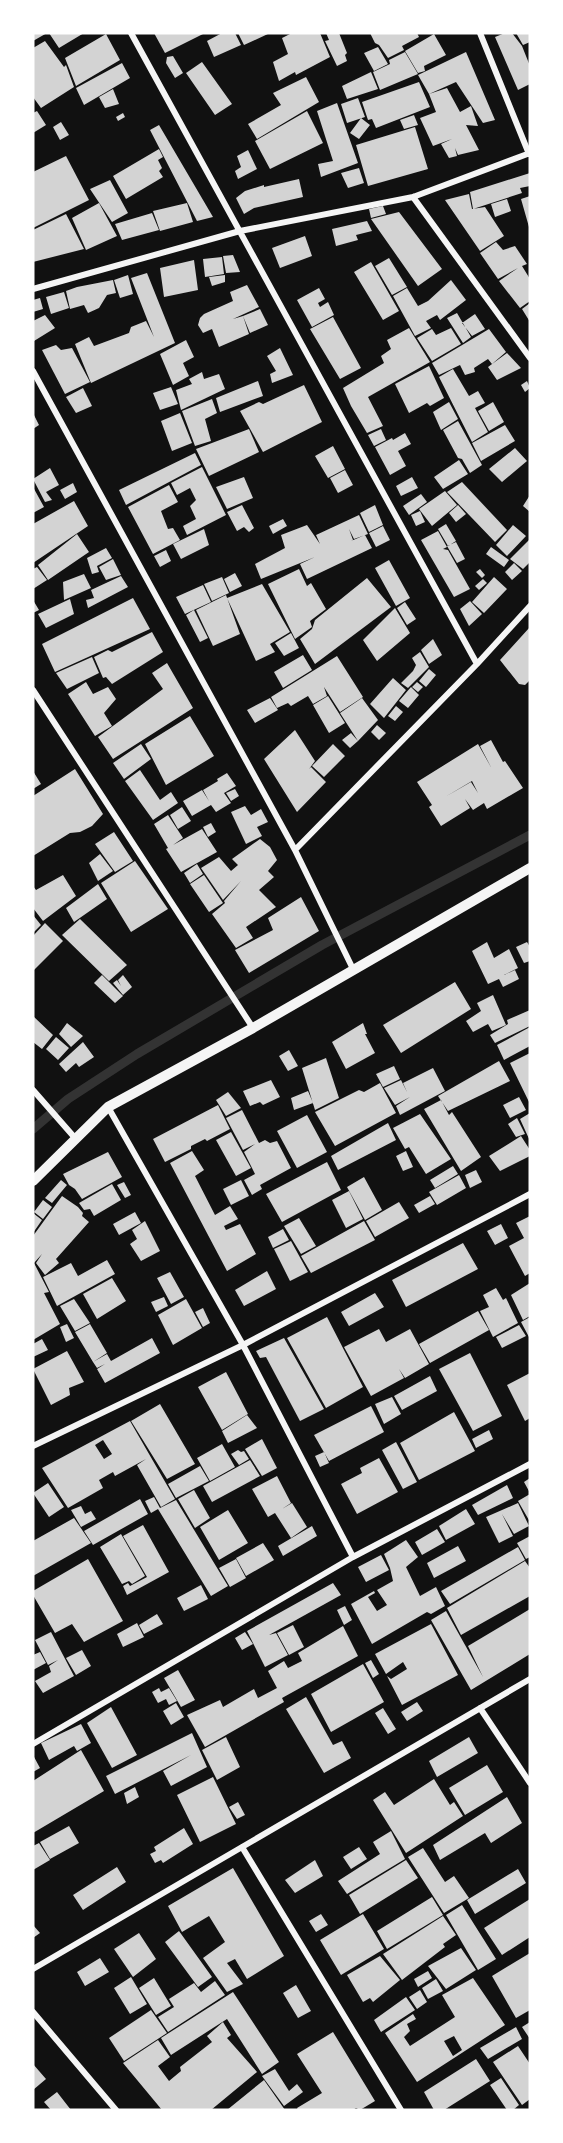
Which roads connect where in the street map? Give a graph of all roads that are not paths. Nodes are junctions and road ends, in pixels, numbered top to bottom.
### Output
1 (131, 33) edge
2 (480, 33) edge
3 (529, 154) edge
4 (413, 197) junction
5 (240, 231) junction
6 (33, 289) edge
7 (530, 358) edge
8 (33, 370) edge
9 (530, 606) edge
10 (477, 664) junction
11 (33, 690) edge
12 (295, 850) junction
13 (530, 868) edge
14 (353, 969) junction
15 (253, 1028) junction
16 (33, 1090) edge
17 (108, 1107) junction
18 (75, 1138) junction
19 (33, 1181) edge
20 (530, 1194) edge
21 (243, 1345) junction
22 (33, 1446) edge
23 (530, 1464) edge
24 (353, 1557) junction
25 (530, 1679) edge
26 (480, 1708) junction
27 (33, 1744) edge
28 (530, 1783) edge
29 (242, 1847) junction
30 (33, 1969) edge
31 (33, 2012) edge
32 (116, 2110) edge
33 (401, 2110) edge

1 - 5 street
2 - 3 street
3 - 4 street
4 - 5 street
4 - 7 street
5 - 6 street
5 - 10 street
8 - 12 street
9 - 10 street
10 - 12 street
11 - 15 street
12 - 14 street
13 - 14 street
14 - 15 street
15 - 17 street
16 - 18 street
17 - 18 street
17 - 21 street
18 - 19 street
20 - 21 street
21 - 22 street
21 - 24 street
23 - 24 street
24 - 27 street
25 - 26 street
26 - 28 street
26 - 29 street
29 - 30 street
29 - 33 street
31 - 32 street

